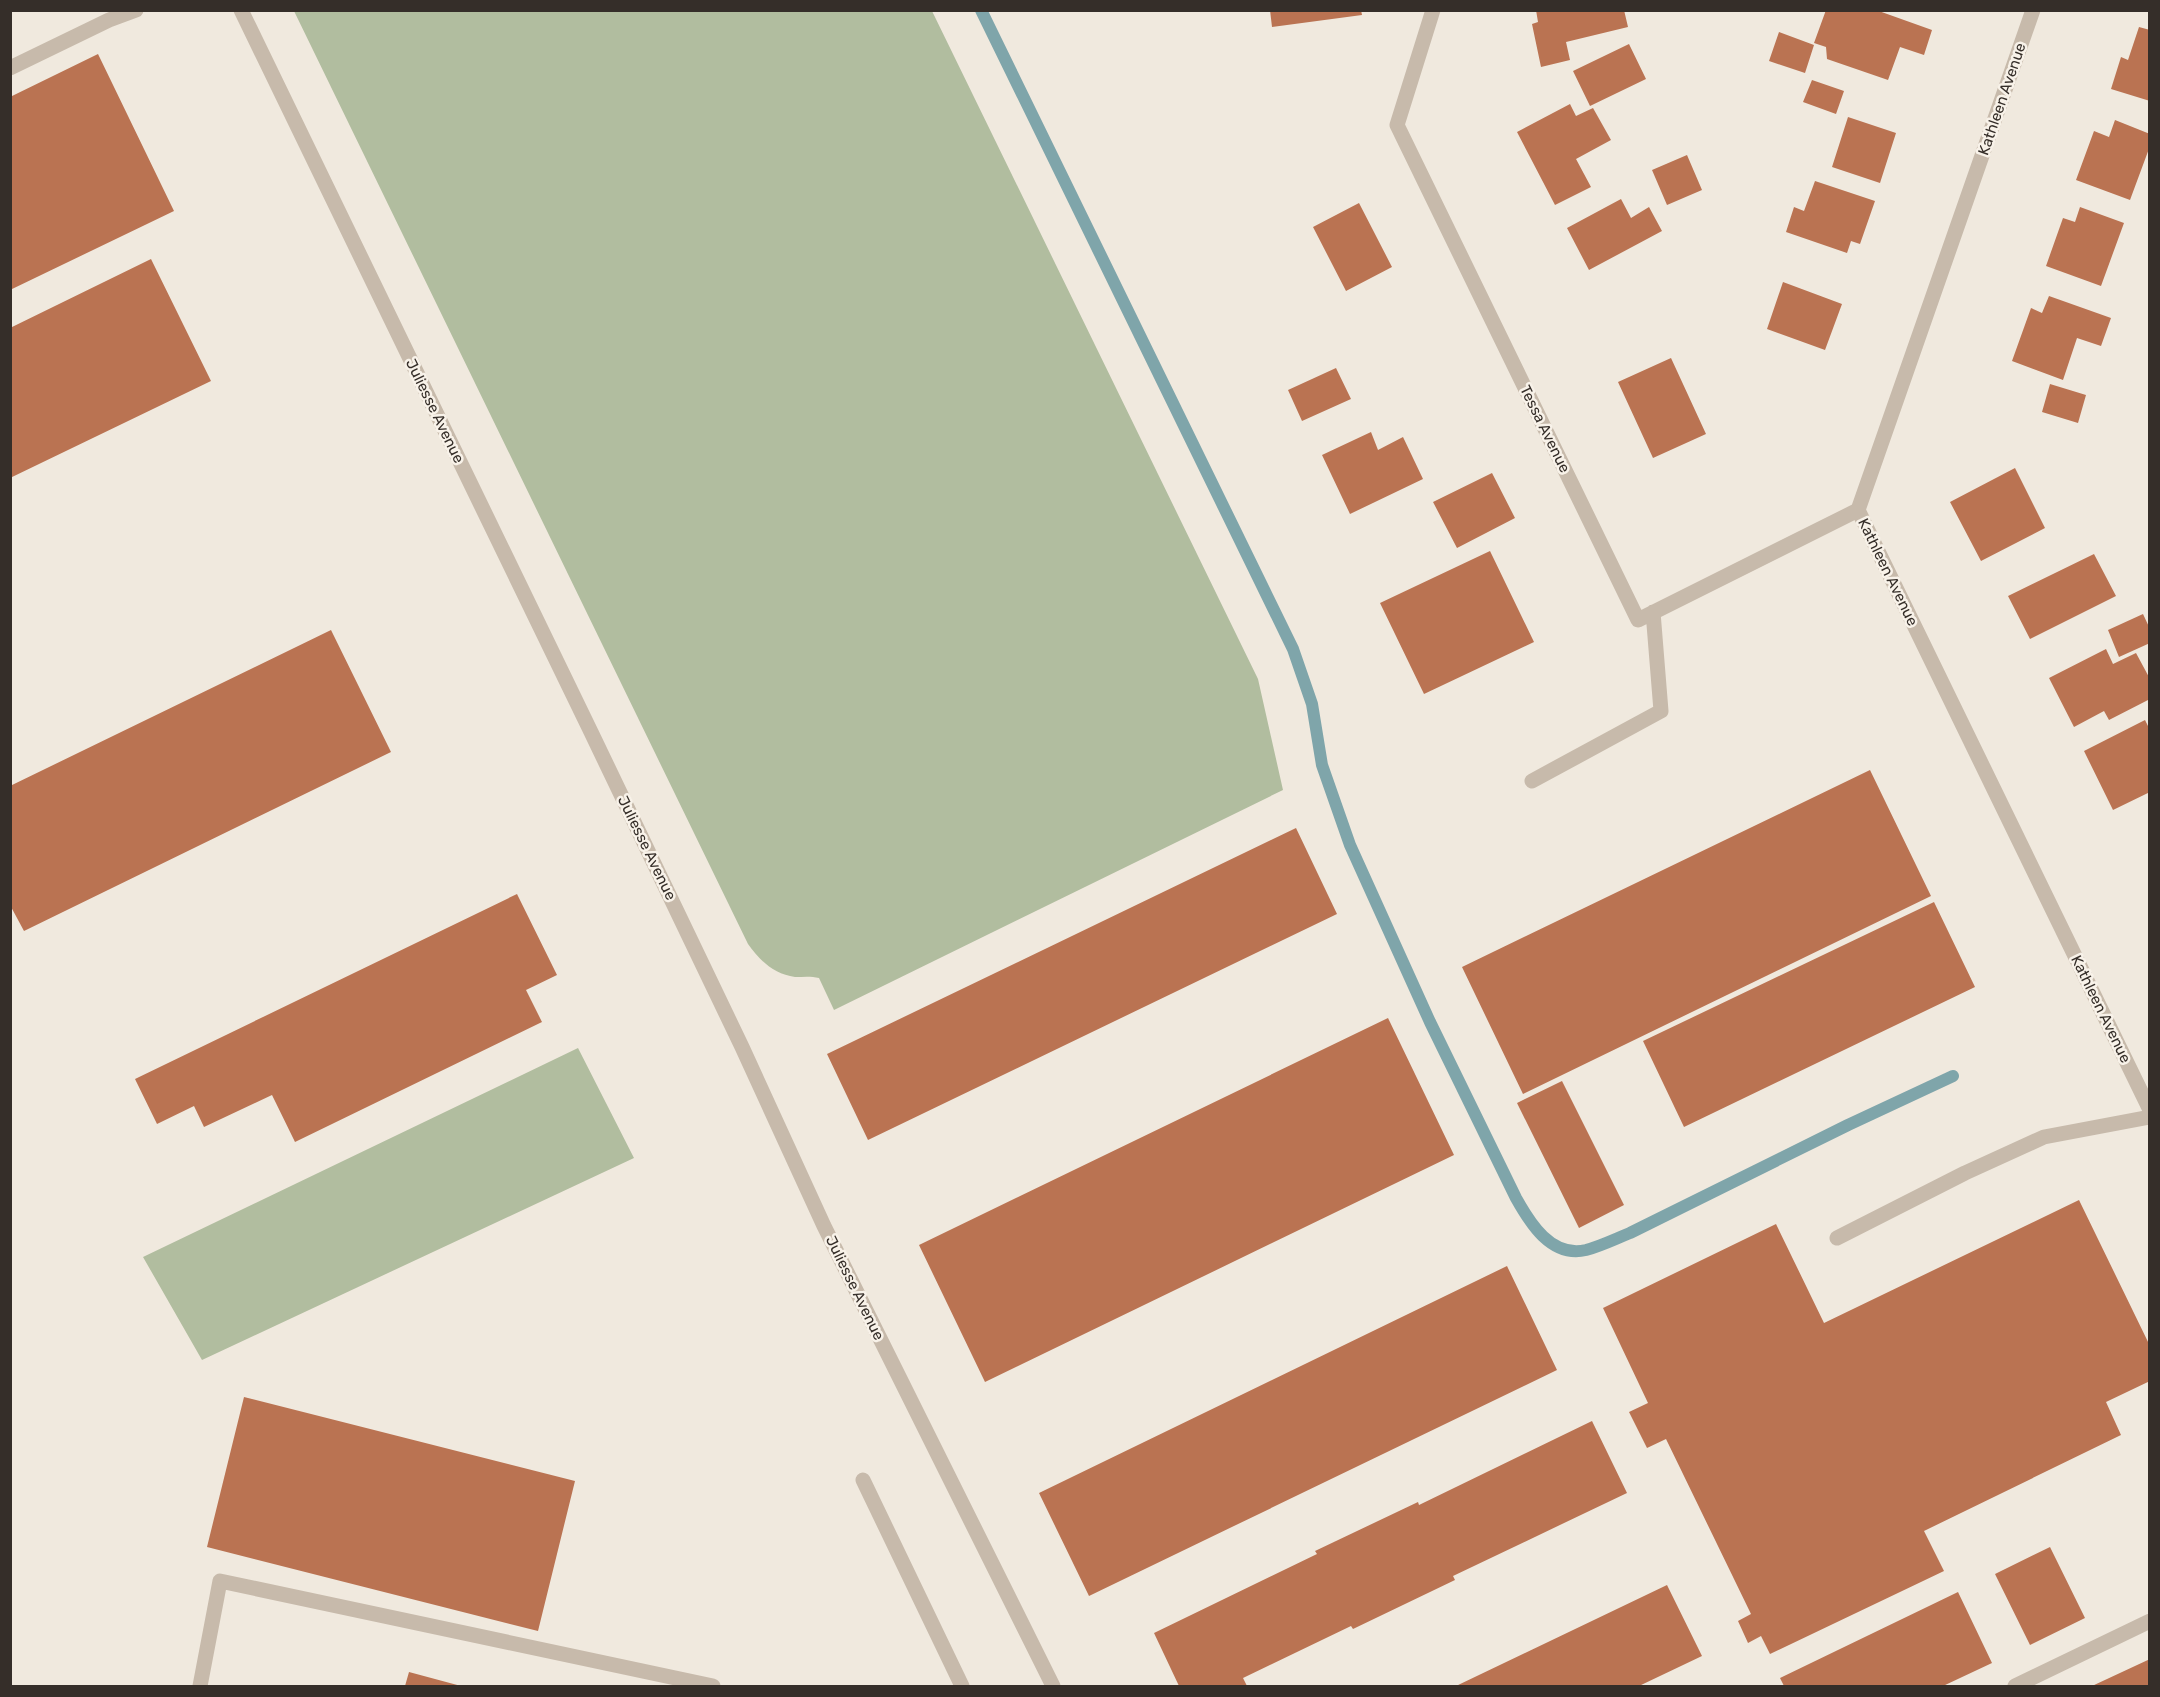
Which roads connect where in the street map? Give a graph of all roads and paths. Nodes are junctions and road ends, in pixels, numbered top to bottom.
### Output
1 (136, 10) edge
2 (241, 10) edge
3 (1433, 10) edge
4 (2033, 10) edge
5 (10, 68) edge
6 (1858, 510) junction
7 (1653, 612) junction
8 (1532, 781) dead end
9 (2150, 1110) edge
10 (2150, 1117) edge
11 (1837, 1238) dead end
12 (863, 1480) dead end
13 (2150, 1622) edge
14 (200, 1686) edge
15 (713, 1686) edge
16 (962, 1686) edge
17 (1053, 1686) edge
18 (2015, 1686) edge

1 - 5 street
2 - 17 street, Juliesse Avenue
3 - 7 street, Tessa Avenue
4 - 6 street, Kathleen Avenue
6 - 7 street
6 - 9 street, Kathleen Avenue
7 - 8 street
10 - 11 street
12 - 16 street
13 - 18 street
14 - 15 street

